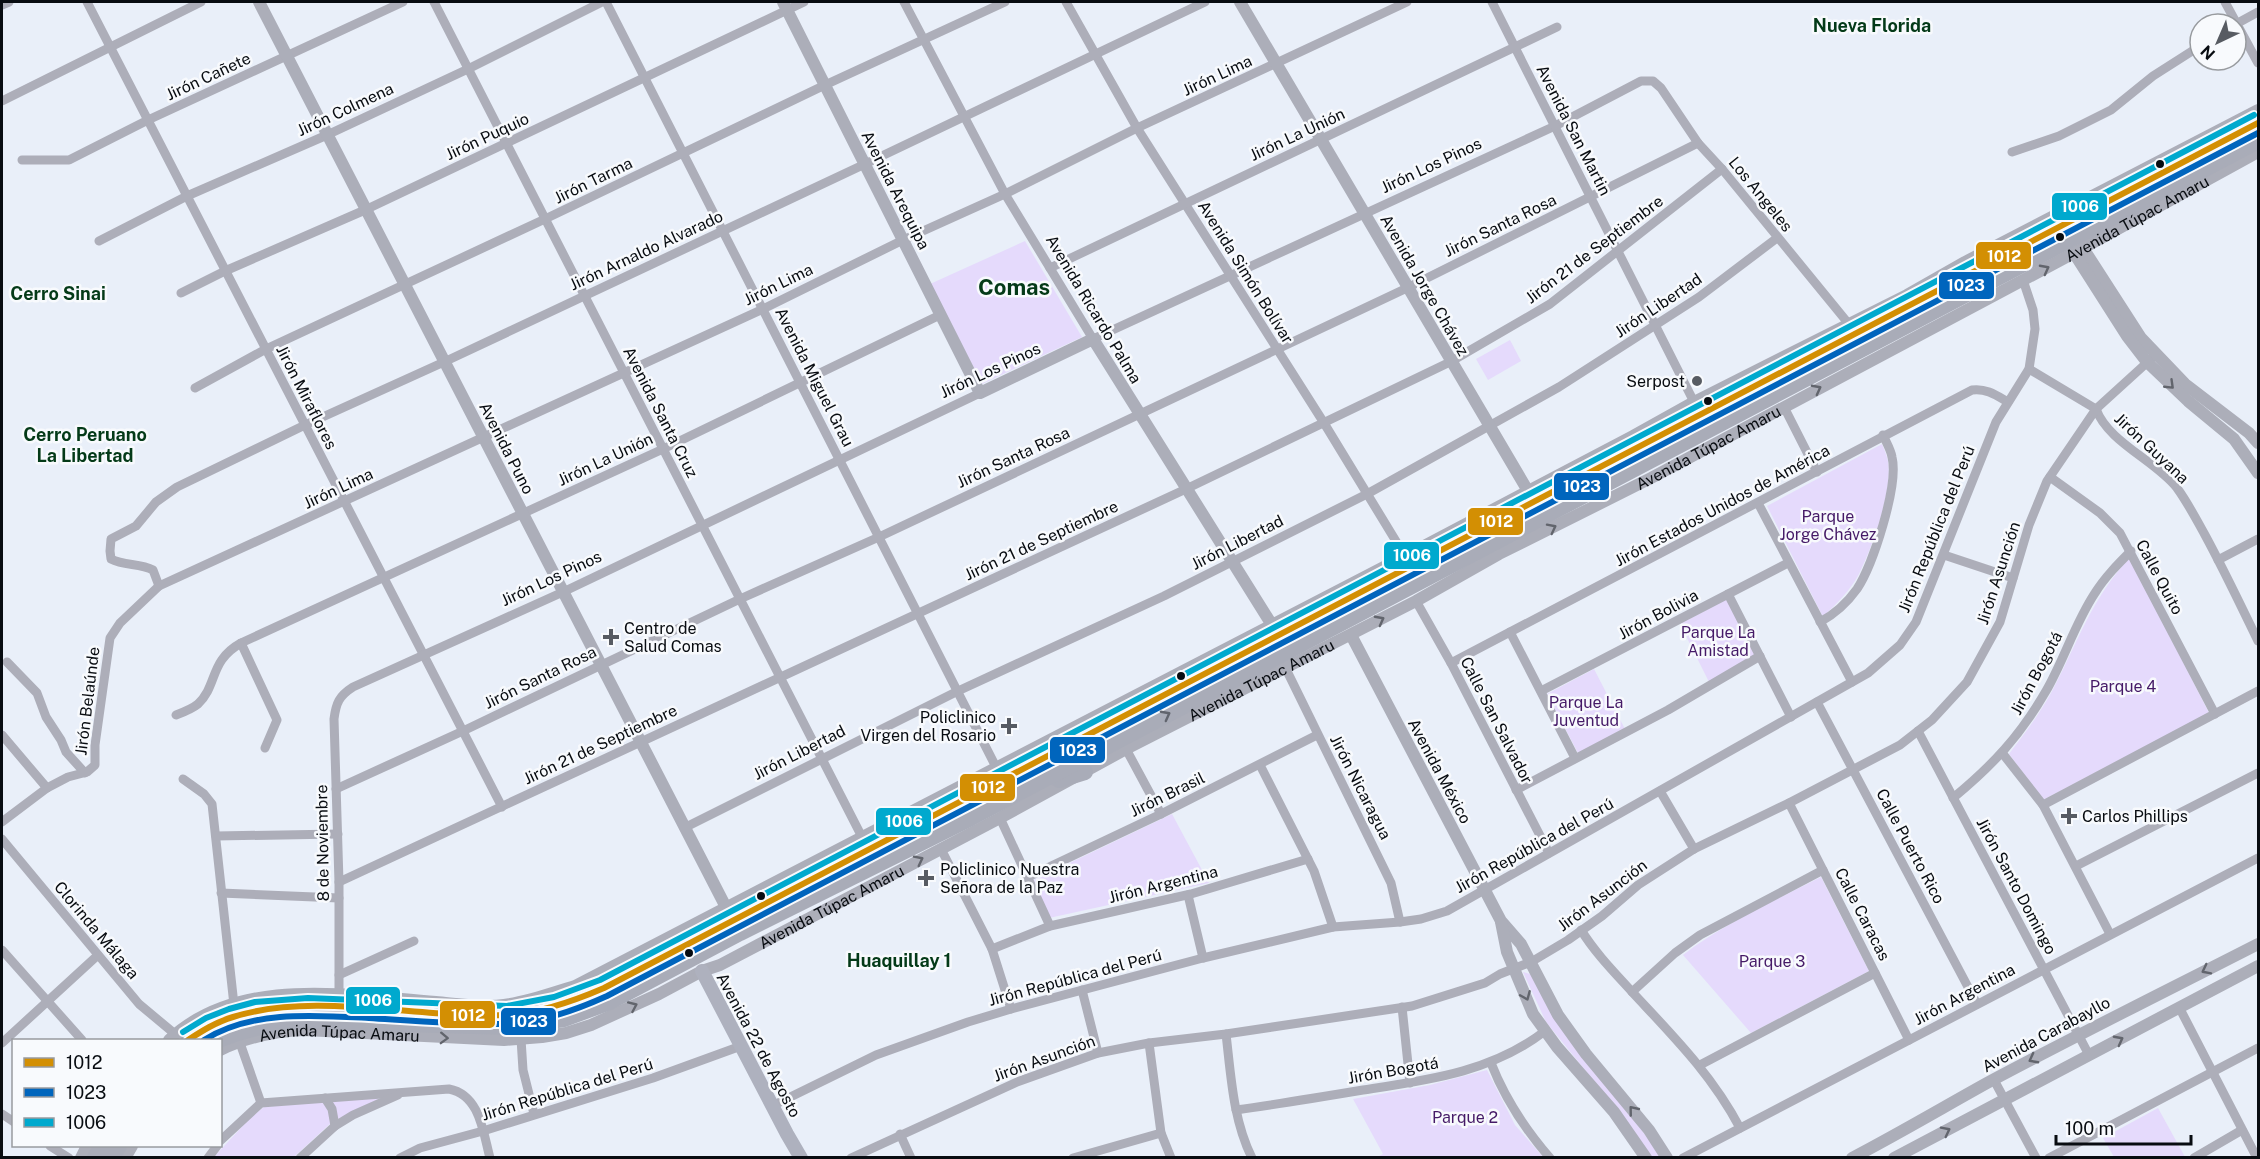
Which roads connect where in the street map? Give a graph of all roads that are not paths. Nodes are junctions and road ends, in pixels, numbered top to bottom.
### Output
1 (9, 2) edge
2 (87, 2) edge
3 (201, 2) edge
4 (260, 2) edge
5 (403, 2) edge
6 (434, 2) edge
7 (604, 2) edge
8 (804, 2) edge
9 (904, 2) edge
10 (1005, 2) edge
11 (1066, 2) edge
12 (1205, 2) edge
13 (1240, 2) edge
14 (1407, 2) edge
15 (1492, 2) edge
16 (2, 5) edge
17 (785, 6) edge
18 (1557, 27) dead end
19 (924, 40) junction
20 (2248, 44) edge
21 (1515, 46) junction
22 (110, 47) junction
23 (1095, 53) junction
24 (2188, 54) edge
25 (287, 56) junction
26 (2259, 63) edge
27 (1276, 64) junction
28 (468, 69) junction
29 (645, 77) junction
30 (1653, 81) joint
31 (825, 85) junction
32 (2, 101) edge
33 (2259, 110) edge
34 (964, 117) junction
35 (148, 120) junction
36 (2259, 123) edge
37 (1555, 126) junction
38 (1137, 128) junction
39 (327, 135) junction
40 (1321, 140) junction
41 (2259, 141) edge
42 (1698, 143) junction
43 (506, 144) junction
44 (2012, 152) dead end
45 (2259, 152) edge
46 (684, 153) junction
47 (22, 160) dead end
48 (864, 164) junction
49 (1722, 169) junction
50 (1005, 194) junction
51 (187, 196) junction
52 (1591, 197) junction
53 (1184, 203) junction
54 (365, 210) junction
55 (1364, 214) junction
56 (545, 219) junction
57 (723, 231) junction
58 (1777, 238) junction
59 (903, 240) junction
60 (99, 241) dead end
61 (2079, 251) junction
62 (1619, 252) junction
63 (1050, 268) junction
64 (225, 272) junction
65 (1231, 277) junction
66 (2023, 280) junction
67 (404, 285) junction
68 (1407, 288) junction
69 (181, 293) dead end
70 (584, 296) junction
71 (763, 309) junction
72 (940, 315) junction
73 (1848, 323) junction
74 (1656, 326) junction
75 (1093, 339) junction
76 (1276, 348) junction
77 (266, 349) junction
78 (2151, 358) junction
79 (444, 362) junction
80 (1450, 362) junction
81 (2029, 369) junction
82 (624, 372) junction
83 (801, 384) junction
84 (195, 388) dead end
85 (980, 393) junction
86 (1694, 402) junction
87 (2008, 402) junction
88 (1784, 407) junction
89 (2096, 409) junction
90 (1138, 415) junction
91 (1324, 423) junction
92 (305, 425) junction
93 (1489, 426) junction
94 (1883, 435) junction
95 (483, 437) junction
96 (2259, 443) edge
97 (663, 449) junction
98 (840, 460) junction
99 (1817, 471) junction
100 (2259, 472) edge
101 (2050, 477) junction
102 (1186, 489) junction
103 (1528, 491) junction
104 (1367, 494) junction
105 (345, 502) junction
106 (1758, 503) junction
107 (522, 514) junction
108 (702, 525) junction
109 (879, 537) junction
110 (2259, 539) edge
111 (2131, 551) junction
112 (1944, 555) junction
113 (1406, 556) junction
114 (2218, 560) junction
115 (1232, 561) junction
116 (1788, 563) junction
117 (384, 578) junction
118 (2013, 578) junction
119 (159, 586) junction
120 (563, 592) junction
121 (1728, 594) junction
122 (740, 599) junction
123 (1416, 601) junction
124 (918, 613) junction
125 (1820, 622) junction
126 (1272, 625) junction
127 (1510, 632) junction
128 (1351, 635) junction
129 (2259, 641) edge
130 (242, 643) junction
131 (423, 655) junction
132 (1760, 656) junction
133 (7, 662) dead end
134 (1451, 663) junction
135 (600, 665) junction
136 (1286, 669) junction
137 (780, 677) junction
138 (1852, 682) junction
139 (958, 690) junction
140 (1541, 691) junction
141 (2259, 691) edge
142 (343, 694) joint
143 (1817, 702) junction
144 (2215, 714) junction
145 (176, 715) dead end
146 (1791, 717) junction
147 (463, 731) junction
148 (1918, 731) junction
149 (2, 735) edge
150 (1317, 735) junction
151 (640, 742) junction
152 (266, 748) dead end
153 (1126, 749) junction
154 (2003, 754) junction
155 (821, 758) junction
156 (1575, 758) junction
157 (1260, 765) junction
158 (996, 767) junction
159 (1854, 769) junction
160 (1085, 772) junction
161 (86, 773) junction
162 (2259, 773) edge
163 (183, 779) dead end
164 (47, 788) junction
165 (336, 789) junction
166 (1516, 790) junction
167 (1660, 791) junction
168 (1953, 798) junction
169 (1789, 803) junction
170 (2043, 806) junction
171 (502, 807) junction
172 (1161, 814) junction
173 (971, 818) junction
174 (1000, 818) junction
175 (2, 822) edge
176 (684, 828) junction
177 (338, 834) junction
178 (216, 836) junction
179 (862, 837) junction
180 (2, 839) edge
181 (941, 849) junction
182 (1694, 849) junction
183 (5, 851) edge
184 (1549, 853) junction
185 (2259, 858) edge
186 (1308, 859) junction
187 (2076, 866) junction
188 (1823, 870) junction
189 (1028, 878) junction
190 (339, 882) junction
191 (1484, 890) junction
192 (221, 893) junction
193 (1188, 895) junction
194 (339, 898) junction
195 (733, 921) junction
196 (1500, 921) junction
197 (1400, 922) junction
198 (1050, 926) junction
199 (1333, 927) junction
200 (1581, 930) junction
201 (2110, 934) junction
202 (414, 941) dead end
203 (2259, 944) edge
204 (992, 949) junction
205 (2, 950) edge
206 (98, 955) junction
207 (1203, 958) junction
208 (1531, 962) junction
209 (2259, 966) edge
210 (1514, 968) junction
211 (2043, 969) junction
212 (702, 971) junction
213 (1875, 972) junction
214 (339, 975) junction
215 (1082, 990) junction
216 (1632, 992) junction
217 (339, 994) junction
218 (46, 1003) junction
219 (1977, 1004) junction
220 (234, 1005) junction
221 (1402, 1007) junction
222 (2179, 1008) junction
223 (1011, 1009) junction
224 (1545, 1031) junction
225 (1226, 1034) junction
226 (2078, 1035) junction
227 (177, 1038) edge
228 (80, 1039) edge
229 (222, 1039) edge
230 (521, 1039) junction
231 (1909, 1040) junction
232 (2, 1043) edge
233 (240, 1043) junction
234 (1149, 1043) junction
235 (741, 1046) junction
236 (2259, 1048) edge
237 (222, 1049) edge
238 (1098, 1053) junction
239 (2089, 1055) junction
240 (1491, 1063) junction
241 (1700, 1065) junction
242 (2212, 1073) junction
243 (1994, 1080) junction
244 (1410, 1083) junction
245 (407, 1092) junction
246 (325, 1098) junction
247 (2006, 1099) junction
248 (261, 1103) junction
249 (772, 1106) junction
250 (1236, 1110) junction
251 (534, 1114) junction
252 (335, 1125) junction
253 (1740, 1128) junction
254 (2242, 1130) junction
255 (483, 1131) junction
256 (1161, 1133) junction
257 (787, 1134) junction
258 (900, 1134) junction
259 (222, 1139) edge
260 (52, 1147) edge
261 (2256, 1152) edge
262 (69, 1158) edge
263 (300, 1158) edge
264 (400, 1158) edge
265 (490, 1158) edge
266 (793, 1158) edge
267 (801, 1158) edge
268 (851, 1158) edge
269 (911, 1158) edge
270 (1073, 1158) edge
271 (1171, 1158) edge
272 (1251, 1158) edge
273 (1550, 1158) edge
274 (1646, 1158) edge
275 (1667, 1158) edge
276 (1683, 1158) edge
277 (1852, 1158) edge
278 (1894, 1158) edge
279 (2036, 1158) edge
280 (2049, 1158) edge
281 (2194, 1158) edge

1 - 16 street
2 - 22 street, Jirón Miraflores
3 - 22 street
4 - 25 main road, Avenida Puno
5 - 25 street, Jirón Cañete
6 - 28 street, Avenida Santa Cruz
7 - 28 street, Jirón Colmena
7 - 29 street, Avenida Miguel Grau
8 - 17 street, Jirón Puquio
9 - 19 street, Avenida Ricardo Palma
10 - 19 street, Jirón Tarma
11 - 23 street, Avenida Simón Bolívar
12 - 23 street, Jirón Arnaldo Alvarado
13 - 27 main road, Avenida Jorge Chávez
14 - 27 street, Jirón Lima
15 - 21 street, Avenida San Martin
17 - 29 street, Jirón Puquio
17 - 31 main road, Avenida Arequipa
18 - 21 street, Jirón La Unión
19 - 31 street, Jirón Tarma
19 - 34 street, Avenida Ricardo Palma
20 - 26 street
21 - 37 street, Avenida San Martin
21 - 40 street, Jirón La Unión
22 - 32 street
22 - 35 street, Jirón Miraflores
23 - 34 street, Jirón Arnaldo Alvarado
23 - 38 street, Avenida Simón Bolívar
24 - 44 street
25 - 35 street, Jirón Cañete
25 - 39 main road, Avenida Puno
27 - 38 street, Jirón Lima
27 - 40 main road, Avenida Jorge Chávez
28 - 39 street, Jirón Colmena
28 - 43 street, Avenida Santa Cruz
29 - 43 street, Jirón Puquio
29 - 46 street, Avenida Miguel Grau
30 - 37 street, Jirón Los Pinos
30 - 42 street, Los Angeles
31 - 46 street, Jirón Tarma
31 - 48 main road, Avenida Arequipa
33 - 73 main road, Avenida Túpac Amaru
34 - 48 street, Jirón Arnaldo Alvarado
34 - 50 street, Avenida Ricardo Palma
35 - 47 street, Jirón Cañete
35 - 51 street, Jirón Miraflores
36 - 195 highway, Avenida Túpac Amaru
37 - 52 street, Avenida San Martin
37 - 55 street, Jirón Los Pinos
38 - 50 street, Jirón Lima
38 - 53 street, Avenida Simón Bolívar
39 - 51 street, Jirón Colmena
39 - 54 main road, Avenida Puno
40 - 53 street, Jirón La Unión
40 - 55 main road, Avenida Jorge Chávez
173 -> 41 highway, Avenida Túpac Amaru
42 - 49 street, Los Angeles
42 - 52 street, Jirón Santa Rosa
43 - 54 street, Jirón Puquio
43 - 56 street, Avenida Santa Cruz
45 - 61 main road, Avenida Túpac Amaru
46 - 56 street, Jirón Tarma
46 - 57 street, Avenida Miguel Grau
48 - 57 street, Jirón Arnaldo Alvarado
48 - 59 main road, Avenida Arequipa
49 - 58 street, Los Angeles
49 - 62 street, Jirón 21 de Septiembre
50 - 59 street, Jirón Lima
50 - 63 street, Avenida Ricardo Palma
51 - 60 street, Jirón Colmena
51 - 64 street, Jirón Miraflores
52 - 62 street, Avenida San Martin
52 - 68 street, Jirón Santa Rosa
53 - 63 street, Jirón La Unión
53 - 65 street, Avenida Simón Bolívar
54 - 64 street, Jirón Puquio
54 - 67 main road, Avenida Puno
55 - 65 street, Jirón Los Pinos
55 - 68 main road, Avenida Jorge Chávez
56 - 67 street, Jirón Tarma
56 - 70 street, Avenida Santa Cruz
57 - 70 street, Jirón Arnaldo Alvarado
57 - 71 street, Avenida Miguel Grau
58 - 73 street, Los Angeles
58 - 74 street, Jirón Libertad
59 - 71 street, Jirón Lima
59 - 72 main road, Avenida Arequipa
66 -> 61 main road, Avenida Túpac Amaru
61 - 78 main road
62 - 74 street, Avenida San Martin
62 - 80 street, Jirón 21 de Septiembre
63 - 75 street, Avenida Ricardo Palma
64 - 69 street, Jirón Puquio
64 - 77 street, Jirón Miraflores
65 - 75 street, Jirón Los Pinos
65 - 76 street, Avenida Simón Bolívar
66 - 81 street, Jirón República del Perú
88 -> 66 main road, Avenida Túpac Amaru
67 - 77 street, Jirón Tarma
67 - 79 main road, Avenida Puno
68 - 76 street, Jirón Santa Rosa
68 - 80 main road, Avenida Jorge Chávez
70 - 79 street, Jirón Arnaldo Alvarado
70 - 82 street, Avenida Santa Cruz
71 - 82 street, Jirón Lima
71 - 83 street, Avenida Miguel Grau
72 - 83 street, Jirón La Unión
72 - 85 main road, Avenida Arequipa
73 - 86 main road, Avenida Túpac Amaru
74 - 86 street, Avenida San Martin
74 - 93 street, Jirón Libertad
75 - 85 main road, Jirón Los Pinos
75 - 90 main road, Avenida Ricardo Palma
76 - 90 street, Jirón Santa Rosa
76 - 91 street, Avenida Simón Bolívar
77 - 84 street, Jirón Tarma
77 - 92 street, Jirón Miraflores
78 - 89 street, Jirón Asunción
78 - 96 main road
78 -> 100 main road
79 - 92 street, Jirón Arnaldo Alvarado
79 - 95 main road, Avenida Puno
80 - 91 street, Jirón 21 de Septiembre
80 - 93 main road, Avenida Jorge Chávez
81 - 87 street, Jirón República del Perú
81 - 89 street, Jirón Guyana
82 - 95 street, Jirón Lima
82 - 97 street, Avenida Santa Cruz
83 - 97 street, Jirón La Unión
83 - 98 street, Avenida Miguel Grau
85 - 98 street, Jirón Los Pinos
86 - 103 main road, Avenida Túpac Amaru
87 - 94 street, Jirón Estados Unidos de América
87 - 112 street, Jirón República del Perú
88 - 99 street
123 -> 88 main road, Avenida Túpac Amaru
89 - 101 street, Jirón Asunción
89 - 114 street, Jirón Guyana
90 - 102 main road, Avenida Ricardo Palma
90 - 109 street, Jirón Santa Rosa
91 - 102 street, Jirón 21 de Septiembre
91 - 104 street, Avenida Simón Bolívar
92 - 105 street, Jirón Miraflores
92 - 119 street, Jirón Arnaldo Alvarado
93 - 103 main road, Avenida Jorge Chávez
93 - 104 street, Jirón Libertad
94 - 99 street, Jirón Estados Unidos de América
94 - 125 street
95 - 105 street, Jirón Lima
95 - 107 main road, Avenida Puno
97 - 107 street, Jirón La Unión
97 - 108 street, Avenida Santa Cruz
98 - 108 street, Jirón Los Pinos
98 - 109 street, Avenida Miguel Grau
99 - 106 street, Jirón Estados Unidos de América
101 - 111 street, Calle Quito
101 - 118 street, Jirón Asunción
102 - 115 main road, Avenida Ricardo Palma
102 - 124 street, Jirón 21 de Septiembre
103 - 113 main road, Avenida Túpac Amaru
104 - 113 street, Avenida Simón Bolívar
104 - 115 street, Jirón Libertad
105 - 117 street, Jirón Miraflores
105 - 119 street, Jirón Lima
106 - 116 street
106 - 127 street, Jirón Estados Unidos de América
107 - 117 street, Jirón La Unión
107 - 120 main road, Avenida Puno
108 - 120 street, Jirón Los Pinos
108 - 122 street, Avenida Santa Cruz
109 - 122 street, Jirón Santa Rosa
109 - 124 street, Avenida Miguel Grau
110 - 114 street
111 - 144 street, Calle Quito
111 - 154 street, Jirón Bogotá
112 - 118 street
112 - 138 street, Jirón República del Perú
113 - 126 main road, Avenida Túpac Amaru
114 - 129 street, Jirón Guyana
115 - 126 main road, Avenida Ricardo Palma
115 - 139 street, Jirón Libertad
116 - 121 street, Jirón Bolivia
116 - 125 street
117 - 130 street, Jirón La Unión
117 - 131 street, Jirón Miraflores
118 - 148 street, Jirón Asunción
119 - 161 street, Jirón Belaúnde
120 - 131 street, Jirón Los Pinos
120 - 135 main road, Avenida Puno
121 - 132 street
121 - 140 street, Jirón Bolivia
122 - 135 street, Jirón Santa Rosa
122 - 137 street, Avenida Santa Cruz
128 -> 123 main road, Avenida Túpac Amaru
123 - 134 street, Calle San Salvador
124 - 137 street, Jirón 21 de Septiembre
124 - 139 street, Avenida Miguel Grau
125 - 138 street
126 - 158 main road, Avenida Túpac Amaru
127 - 134 street, Jirón Estados Unidos de América
127 - 140 street
128 - 136 main road, Avenida Túpac Amaru
128 - 191 main road, Avenida México
130 - 145 street, Jirón La Unión
130 - 152 street
131 - 142 street, Jirón Los Pinos
131 - 147 street, Jirón Miraflores
132 - 146 street
132 - 156 street
133 - 161 street
134 - 166 street, Calle San Salvador
135 - 147 street, Jirón Santa Rosa
135 - 151 main road, Avenida Puno
136 - 150 street, Jirón Nicaragua
136 - 153 main road, Avenida Túpac Amaru
137 - 151 street, Jirón 21 de Septiembre
137 - 155 street, Avenida Santa Cruz
138 - 143 street, Jirón República del Perú
139 - 155 street, Jirón Libertad
139 - 158 street, Avenida Miguel Grau
140 - 156 street
141 - 144 street
142 - 165 street, 8 de Noviembre
143 - 146 street, Jirón República del Perú
143 - 159 street, Calle Puerto Rico
144 - 170 street
146 - 167 street, Jirón República del Perú
147 - 165 street, Jirón Santa Rosa
147 - 171 street, Jirón Miraflores
148 - 159 street, Jirón Asunción
148 - 168 street, Jirón Santo Domingo
149 - 164 street
150 - 157 street, Jirón Brasil
150 - 197 street, Jirón Nicaragua
151 - 171 street, Jirón 21 de Septiembre
151 - 176 main road, Avenida Puno
153 - 160 main road, Avenida Túpac Amaru
153 - 172 street
154 - 168 street, Jirón Bogotá
154 - 170 street
155 - 176 street, Jirón Libertad
155 - 179 street, Avenida Santa Cruz
156 - 166 street
157 - 172 street, Jirón Brasil
157 - 186 street
158 - 179 main road, Avenida Túpac Amaru
159 - 169 street, Jirón Asunción
159 - 219 street, Calle Puerto Rico
160 - 173 highway
160 - 174 main road, Avenida Túpac Amaru
161 - 164 street, Jirón Belaúnde
162 - 187 street
163 - 178 street
164 - 175 street, Jirón Belaúnde
165 - 177 street, 8 de Noviembre
166 - 184 street, Calle San Salvador
167 - 182 street
167 - 184 street, Jirón República del Perú
168 - 211 street, Jirón Santo Domingo
169 - 182 street, Jirón Asunción
169 - 188 street, Calle Caracas
170 - 187 street
171 - 190 street, Jirón 21 de Septiembre
172 - 189 street, Jirón Brasil
173 - 195 highway, Avenida Túpac Amaru
174 - 181 main road, Avenida Túpac Amaru
174 - 189 street
176 - 195 main road, Avenida Puno
177 - 178 street
177 - 190 street, 8 de Noviembre
178 - 192 street
179 - 195 main road, Avenida Túpac Amaru
180 - 183 street, Clorinda Málaga
181 - 204 street
212 -> 181 main road, Avenida Túpac Amaru
182 - 200 street, Jirón Asunción
183 - 206 street, Clorinda Málaga
184 - 191 street, Jirón República del Perú
185 - 201 street, Jirón Argentina
186 - 193 street, Jirón Argentina
186 - 199 street
187 - 201 street
188 - 213 street, Calle Caracas
188 - 216 street
189 - 198 street
190 - 194 street, 8 de Noviembre
191 - 196 main road, Avenida México
191 - 197 street, Jirón República del Perú
192 - 194 street
192 - 220 street
193 - 198 street, Jirón Argentina
193 - 207 street
194 - 214 street, 8 de Noviembre
195 - 217 main road, Avenida Túpac Amaru
195 - 227 highway, Avenida Túpac Amaru
195 - 229 highway, Avenida Túpac Amaru
196 - 208 main road, Avenida México
196 - 210 main road, Avenida México
197 - 199 street, Jirón República del Perú
198 - 204 street, Jirón Argentina
199 - 207 street, Jirón República del Perú
200 - 208 street, Jirón Asunción
200 - 216 street
201 - 211 street, Jirón Argentina
202 - 214 street
203 -> 226 main road, Avenida Carabayllo
204 - 223 street
205 - 218 street
206 - 218 street
206 - 227 street, Clorinda Málaga
207 - 215 street, Jirón República del Perú
208 - 210 street, Jirón Asunción
275 -> 208 main road, Avenida México
209 - 222 main road
210 - 221 street, Jirón Asunción
210 -> 224 main road, Avenida México
211 - 219 street, Jirón Argentina
211 - 226 street, Jirón Santo Domingo
230 -> 212 main road, Avenida Túpac Amaru
212 - 235 main road, Avenida 22 de Agosto
213 - 231 street, Calle Caracas
213 - 241 street
214 - 217 street, 8 de Noviembre
215 - 223 street, Jirón República del Perú
215 - 238 street
216 - 241 street
217 - 220 main road, Avenida Túpac Amaru
218 - 228 street
218 - 232 street
219 - 231 street, Jirón Argentina
220 - 227 main road, Avenida Túpac Amaru
221 - 225 street, Jirón Asunción
221 - 244 street
239 -> 222 main road
222 - 242 street
223 - 249 street, Jirón República del Perú
224 - 240 street, Jirón Bogotá
224 - 274 main road, Avenida México
225 - 234 street, Jirón Asunción
225 - 250 street
226 - 239 street, Jirón Santo Domingo
226 -> 243 main road, Avenida Carabayllo
233 -> 230 main road, Avenida Túpac Amaru
230 - 251 street
231 - 253 street, Jirón Argentina
233 - 237 main road, Avenida Túpac Amaru
233 - 248 street
234 - 238 street, Jirón Asunción
234 - 256 street
235 - 249 main road, Avenida 22 de Agosto
235 - 251 street, Jirón República del Perú
236 - 242 street
238 - 258 street, Jirón Asunción
239 - 247 main road
240 - 244 street, Jirón Bogotá
240 - 273 street
241 - 253 street
242 - 254 street
242 - 280 street
243 - 247 street
243 - 277 main road, Avenida Carabayllo
244 - 250 street, Jirón Bogotá
245 - 246 street
245 - 252 street
245 - 255 street
246 - 248 street
246 - 252 street
278 -> 247 main road
247 - 279 street
248 - 259 street
249 - 257 main road, Avenida 22 de Agosto
250 - 272 street
251 - 255 street, Jirón República del Perú
252 - 263 street
253 - 276 street, Jirón Argentina
254 - 261 street
254 - 281 street
255 - 264 street, Jirón República del Perú
255 - 265 street
256 - 270 street
256 - 271 street
257 - 266 main road, Avenida 22 de Agosto
257 - 267 main road, Avenida 22 de Agosto
258 - 268 street, Jirón Asunción
258 - 269 street
260 - 262 street

